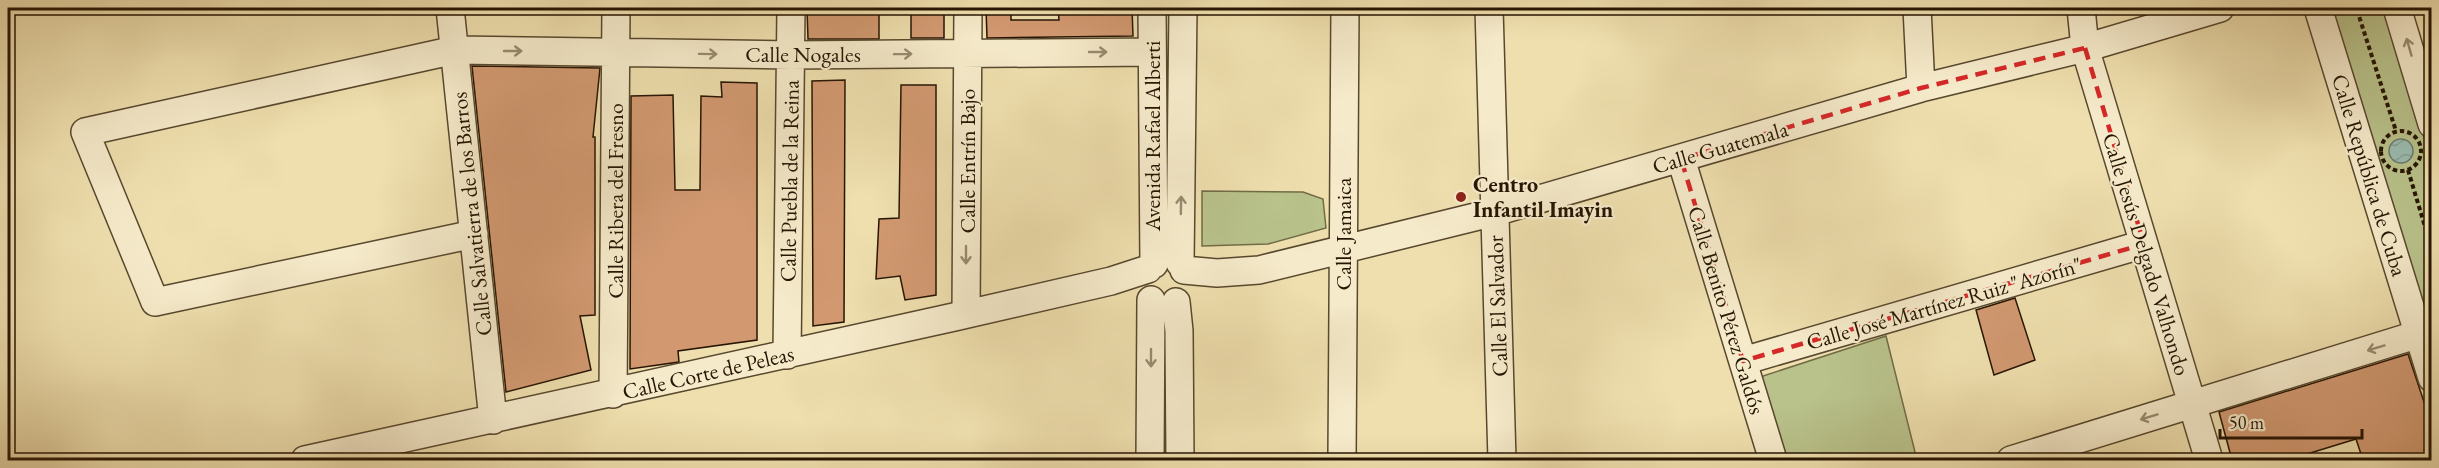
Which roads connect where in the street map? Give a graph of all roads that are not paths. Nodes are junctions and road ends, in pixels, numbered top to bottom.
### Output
1 (450, 8) edge
2 (616, 8) edge
3 (791, 8) edge
4 (968, 8) edge
5 (1152, 8) edge
6 (1183, 8) edge
7 (1344, 8) edge
8 (1489, 8) edge
9 (1917, 8) edge
10 (2081, 8) edge
11 (2220, 8) edge
12 (2318, 8) edge
13 (2397, 8) edge
14 (2085, 48) junction
15 (454, 51) junction
16 (616, 52) junction
17 (1152, 52) junction
18 (967, 53) junction
19 (790, 55) junction
20 (1921, 88) junction
21 (2427, 92) edge
22 (2432, 124) edge
23 (1681, 159) junction
24 (1495, 212) junction
25 (474, 234) junction
26 (2144, 244) junction
27 (1343, 249) junction
28 (1165, 282) junction
29 (966, 314) junction
30 (2425, 333) edge
31 (787, 355) junction
32 (1743, 361) junction
33 (2432, 378) edge
34 (613, 394) junction
35 (2192, 403) junction
36 (493, 420) junction
37 (2066, 452) edge
38 (305, 460) edge
39 (1150, 460) edge
40 (1180, 460) edge
41 (1342, 460) edge
42 (1502, 460) edge
43 (1773, 460) edge
44 (2012, 460) edge
45 (2209, 460) edge

1 - 15 street, Calle Salvatierra de los Barros
2 - 16 street, Calle Ribera del Fresno
3 - 19 street, Calle Puebla de la Reina
4 - 18 street, Calle Entrín Bajo
5 - 17 street, Avenida Rafael Alberti
28 -> 6 street, Avenida Rafael Alberti
7 - 27 street, Calle Jamaica
8 - 24 street, Calle El Salvador
9 - 20 street
10 - 14 street, Calle Jesús Delgado Valhondo
11 - 14 street, Calle Guatemala
12 - 30 street, Calle República de Cuba
21 -> 13 street
14 - 20 street, Calle Guatemala
14 - 26 street, Calle Jesús Delgado Valhondo
15 -> 16 street, Calle Nogales
15 - 25 street, Calle Salvatierra de los Barros
15 - 25 street, Calle Nogales
16 -> 19 street, Calle Nogales
16 - 34 street, Calle Ribera del Fresno
18 -> 17 street, Calle Nogales
17 - 28 street, Avenida Rafael Alberti
19 -> 18 street, Calle Nogales
18 -> 29 street, Calle Entrín Bajo
19 - 31 street, Calle Puebla de la Reina
20 - 23 street, Calle Guatemala
21 - 22 street
23 - 24 street, Calle Guatemala
23 - 32 street, Calle Benito Pérez Galdós
24 - 27 street, Calle Guatemala
24 - 42 street, Calle El Salvador
25 - 36 street, Calle Salvatierra de los Barros
26 - 32 street, Calle José Martínez Ruiz "Azorín"
26 - 35 street, Calle Jesús Delgado Valhondo
27 - 28 street, Calle Guatemala
27 - 41 street, Calle Jamaica
28 - 29 street, Calle Corte de Peleas
28 -> 39 street, Avenida Rafael Alberti
28 - 40 street, Avenida Rafael Alberti
29 - 31 street, Calle Corte de Peleas
30 - 33 street, Calle República de Cuba
30 -> 35 street
31 - 34 street, Calle Corte de Peleas
32 - 43 street, Calle Benito Pérez Galdós
34 - 36 street, Calle Corte de Peleas
35 -> 37 street
35 - 45 street, Calle Jesús Delgado Valhondo
36 - 38 street, Calle Corte de Peleas
37 - 44 street

